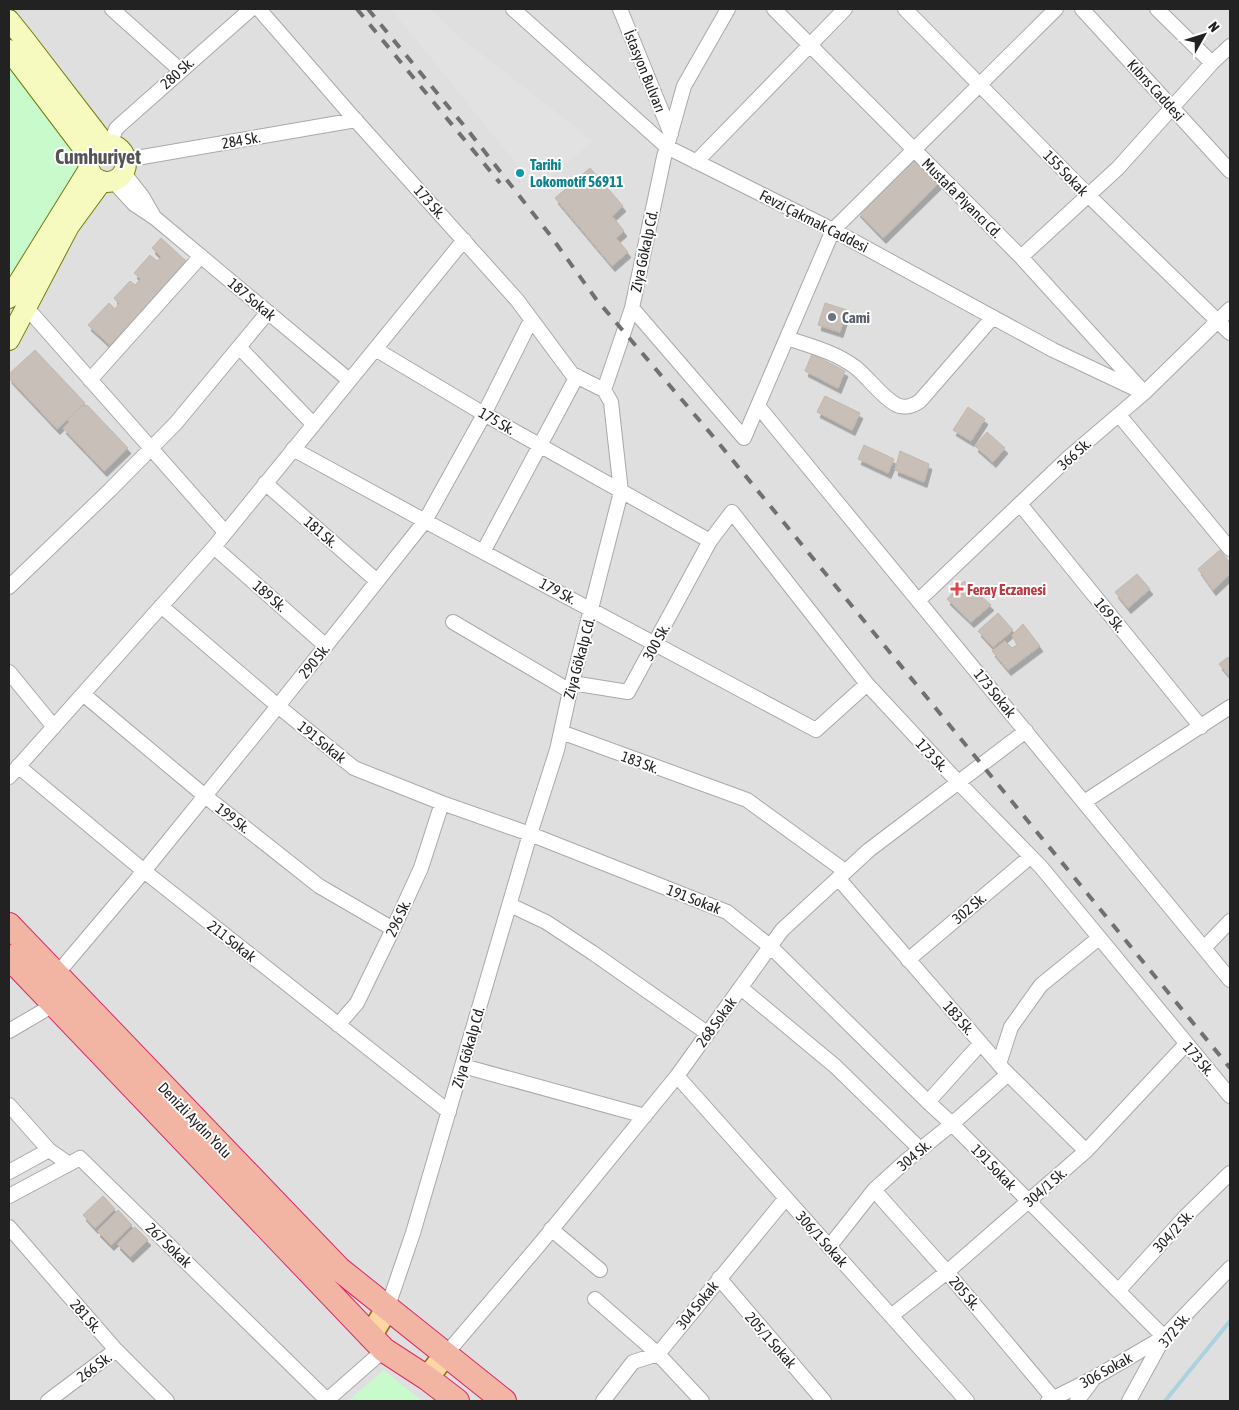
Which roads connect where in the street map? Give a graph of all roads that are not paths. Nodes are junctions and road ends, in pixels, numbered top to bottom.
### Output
1 (112, 9) edge
2 (251, 9) edge
3 (259, 9) edge
4 (513, 9) edge
5 (620, 9) edge
6 (728, 9) edge
7 (774, 9) edge
8 (845, 9) edge
9 (905, 9) edge
10 (1056, 9) edge
11 (1082, 9) edge
12 (1157, 9) edge
13 (9, 20) edge
14 (810, 46) junction
15 (1230, 46) edge
16 (14, 49) edge
17 (1212, 63) junction
18 (180, 70) junction
19 (980, 84) junction
20 (1172, 107) junction
21 (356, 120) junction
22 (669, 141) junction
23 (108, 144) junction
24 (913, 149) junction
25 (696, 162) junction
26 (107, 170) junction
27 (1230, 171) edge
28 (1088, 196) junction
29 (833, 230) junction
30 (464, 240) junction
31 (201, 256) junction
32 (1021, 257) junction
33 (17, 303) edge
34 (632, 308) junction
35 (1230, 309) edge
36 (268, 312) junction
37 (993, 317) junction
38 (531, 320) junction
39 (1218, 320) junction
40 (1230, 333) edge
41 (787, 338) junction
42 (9, 340) edge
43 (239, 347) junction
44 (375, 349) junction
45 (577, 376) junction
46 (90, 380) junction
47 (349, 380) junction
48 (604, 390) junction
49 (1144, 393) junction
50 (758, 406) junction
51 (484, 414) junction
52 (1119, 415) junction
53 (313, 424) junction
54 (540, 446) junction
55 (151, 448) junction
56 (293, 449) junction
57 (265, 483) junction
58 (621, 492) junction
59 (1020, 504) junction
60 (425, 522) junction
61 (226, 532) junction
62 (710, 541) junction
63 (214, 547) junction
64 (1230, 549) edge
65 (483, 552) junction
66 (377, 581) junction
67 (9, 587) edge
68 (919, 600) junction
69 (161, 606) junction
70 (592, 609) junction
71 (453, 622) dead end
72 (655, 644) junction
73 (326, 646) junction
74 (9, 672) edge
75 (867, 684) junction
76 (570, 687) junction
77 (83, 694) junction
78 (278, 706) junction
79 (1230, 707) edge
80 (1201, 726) junction
81 (54, 727) junction
82 (1026, 731) junction
83 (561, 732) junction
84 (18, 766) junction
85 (9, 777) edge
86 (958, 782) junction
87 (205, 796) junction
88 (1084, 802) junction
89 (442, 803) junction
90 (530, 834) junction
91 (1030, 856) junction
92 (144, 871) junction
93 (842, 875) junction
94 (510, 905) junction
95 (1230, 921) edge
96 (9, 924) edge
97 (393, 929) junction
98 (1099, 938) junction
99 (771, 947) junction
100 (1204, 948) junction
101 (9, 957) edge
102 (908, 960) junction
103 (56, 975) junction
104 (1230, 980) edge
105 (741, 988) junction
106 (55, 1004) junction
107 (338, 1025) junction
108 (9, 1031) edge
109 (707, 1033) junction
110 (981, 1043) junction
111 (1186, 1044) junction
112 (463, 1066) junction
113 (1003, 1069) junction
114 (677, 1076) junction
115 (1230, 1096) edge
116 (928, 1102) junction
117 (9, 1105) edge
118 (449, 1112) junction
119 (645, 1116) junction
120 (952, 1124) junction
121 (920, 1149) junction
122 (49, 1150) junction
123 (1086, 1152) junction
124 (69, 1164) junction
125 (9, 1172) edge
126 (1230, 1173) edge
127 (874, 1190) junction
128 (9, 1196) edge
129 (786, 1198) junction
130 (1028, 1202) junction
131 (9, 1228) edge
132 (552, 1229) junction
133 (829, 1247) junction
134 (1230, 1268) edge
135 (600, 1270) dead end
136 (947, 1272) junction
137 (719, 1278) junction
138 (1118, 1291) junction
139 (595, 1299) dead end
140 (387, 1309) junction
141 (891, 1316) junction
142 (1164, 1337) junction
143 (377, 1343) junction
144 (116, 1350) junction
145 (446, 1354) junction
146 (658, 1354) junction
147 (427, 1378) junction
148 (1094, 1378) junction
149 (1050, 1400) edge
150 (48, 1401) edge
151 (167, 1401) edge
152 (327, 1401) edge
153 (457, 1401) edge
154 (504, 1401) edge
155 (603, 1401) edge
156 (702, 1401) edge
157 (824, 1401) edge
158 (967, 1401) edge
159 (1077, 1401) edge
160 (1129, 1401) edge

1 - 18 street
2 - 18 street, 280 Sk.
3 - 21 street, 173 Sk.
4 - 22 street, Fevzi Çakmak Caddesi
5 - 22 street, İstasyon Bulvarı
6 - 22 street, Ziya Gökalp Cd.
7 - 14 street, Mustafa Piyancı Cd.
8 - 14 street
9 - 19 street, 155 Sokak
10 - 19 street
11 - 20 street, Kıbrıs Caddesi
12 - 17 street
13 - 16 main road, 187 Sokak
14 - 24 street, Mustafa Piyancı Cd.
14 - 25 street
15 - 17 street
16 - 23 main road, 187 Sokak
16 - 26 main road, 187 Sokak
17 - 20 street
18 - 23 street, 280 Sk.
19 - 24 street
19 - 28 street, 155 Sokak
20 - 27 street, Kıbrıs Caddesi
20 - 28 street
21 - 26 street, 284 Sk.
21 - 30 street, 173 Sk.
22 - 25 street, Fevzi Çakmak Caddesi
22 - 34 street, Ziya Gökalp Cd.
23 - 26 main road
24 - 29 street
24 - 32 street, Mustafa Piyancı Cd.
25 - 29 street, Fevzi Çakmak Caddesi
26 - 31 street, 187 Sokak
26 - 33 main road
28 - 32 street
28 - 39 street, 155 Sokak
29 - 37 street, Fevzi Çakmak Caddesi
29 - 41 street
30 - 38 street, 173 Sk.
30 - 44 street
31 - 36 street, 187 Sokak
31 - 46 street
32 - 49 street, Mustafa Piyancı Cd.
33 - 42 main road
33 - 46 street
34 - 48 street, Ziya Gökalp Cd.
34 - 50 street
35 - 39 street, 366 Sk.
36 - 43 street
36 - 47 street, 187 Sokak
37 - 41 street
37 - 49 street, Fevzi Çakmak Caddesi
38 - 45 street, 173 Sk.
38 - 51 street, 290 Sk.
39 - 40 street, 155 Sokak
39 - 49 street, 366 Sk.
41 - 50 street
43 - 53 street
43 - 55 street
44 - 47 street
44 - 51 street, 175 Sk.
45 - 48 street, 173 Sk.
45 - 54 street
46 - 55 street
47 - 53 street
48 - 58 street, Ziya Gökalp Cd.
49 - 52 street, 366 Sk.
50 - 68 street, 173 Sokak
51 - 54 street, 175 Sk.
51 - 60 street, 290 Sk.
52 - 59 street, 366 Sk.
52 - 64 street
53 - 56 street
54 - 58 street, 175 Sk.
54 - 65 street
55 - 61 street
55 - 67 street
56 - 57 street
56 - 60 street, 179 Sk.
57 - 61 street
57 - 66 street, 181 Sk.
58 - 62 street
58 - 70 street, Ziya Gökalp Cd.
59 - 68 street, 366 Sk.
59 - 80 street, 169 Sk.
60 - 65 street, 179 Sk.
60 - 66 street, 290 Sk.
61 - 63 street
62 - 72 street, 300 Sk.
62 - 75 street, 173 Sk.
63 - 69 street
63 - 73 street, 189 Sk.
65 - 70 street, 179 Sk.
66 - 73 street, 290 Sk.
68 - 82 street, 173 Sokak
69 - 77 street
69 - 78 street, 191 Sokak
70 - 72 street, 179 Sk.
70 - 76 street, Ziya Gökalp Cd.
71 - 76 street, 300 Sk.
72 - 75 street, 179 Sk.
72 - 76 street, 300 Sk.
73 - 78 street, 290 Sk.
74 - 81 street
75 - 86 street, 173 Sk.
76 - 83 street, Ziya Gökalp Cd.
77 - 81 street
77 - 87 street, 199 Sk.
78 - 87 street, 290 Sk.
78 - 89 street, 191 Sokak
79 - 80 street
80 - 88 street
81 - 84 street
82 - 86 street, 268 Sokak
82 - 88 street, 173 Sokak
83 - 90 street, Ziya Gökalp Cd.
83 - 93 street, 183 Sk.
84 - 85 street
84 - 92 street, 211 Sokak
86 - 91 street, 173 Sk.
86 - 93 street, 268 Sokak
87 - 92 street, 290 Sk.
87 - 97 street, 199 Sk.
88 - 100 street, 173 Sokak
89 - 90 street, 191 Sokak
89 - 97 street, 296 Sk.
90 - 94 street, Ziya Gökalp Cd.
90 - 99 street, 191 Sokak
91 - 98 street, 173 Sk.
91 - 102 street, 302 Sk.
92 - 103 street, 290 Sk.
92 - 107 street, 211 Sokak
93 - 99 street, 268 Sokak
93 - 102 street, 183 Sk.
94 - 109 street
94 - 112 street, Ziya Gökalp Cd.
95 - 100 street
96 - 103 highway, Denizli Aydın Yolu
97 - 107 street, 296 Sk.
98 - 111 street, 173 Sk.
98 - 113 street
99 - 105 street, 268 Sokak
99 - 116 street, 191 Sokak
100 - 104 street, 173 Sokak
101 - 106 highway, Denizli Aydın Yolu
102 - 110 street, 183 Sk.
103 - 140 highway, Denizli Aydın Yolu
105 - 109 street, 268 Sokak
105 - 121 street
106 - 108 street
106 - 143 highway, Denizli Aydın Yolu
107 - 118 street, 211 Sokak
109 - 114 street, 268 Sokak
110 - 113 street, 183 Sk.
110 - 116 street
111 - 115 street, 173 Sk.
111 - 123 street, 304/1 Sk.
112 - 118 street, Ziya Gökalp Cd.
112 - 119 street
113 - 120 street, 304 Sk.
113 - 123 street, 183 Sk.
114 - 119 street, 268 Sokak
114 - 129 street, 306/1 Sokak
116 - 120 street, 191 Sokak
117 - 122 street, 267 Sokak
118 - 140 street, Ziya Gökalp Cd.
119 - 132 street, 268 Sokak
120 - 121 street, 304 Sk.
120 - 130 street, 191 Sokak
121 - 127 street, 304 Sk.
122 - 124 street, 267 Sokak
122 - 125 street
123 - 130 street, 304/1 Sk.
124 - 128 street
124 - 152 street, 267 Sokak
126 - 138 street, 304/2 Sk.
127 - 133 street, 304 Sk.
127 - 136 street, 205 Sk.
129 - 133 street, 306/1 Sokak
129 - 137 street, 304 Sokak
130 - 136 street, 304/1 Sk.
130 - 138 street, 191 Sokak
131 - 144 street, 281 Sk.
132 - 135 street
132 - 145 street, 268 Sokak
133 - 141 street, 306/1 Sokak
134 - 142 street, 372 Sk.
136 - 141 street, 304/1 Sk.
136 - 149 street, 205 Sk.
137 - 146 street, 304 Sokak
137 - 157 street, 205/1 Sokak
138 - 142 street, 191 Sokak
139 - 146 street
140 - 143 main road
140 - 145 highway, Denizli Aydın Yolu
141 - 158 street, 306/1 Sokak
142 - 148 street, 306 Sokak
142 - 160 street, 372 Sk.
143 - 147 highway, Denizli Aydın Yolu
143 - 152 street
144 - 150 street, 266 Sk.
144 - 151 street, 281 Sk.
145 - 147 main road
145 - 154 highway, Denizli Aydın Yolu
146 - 155 street
146 - 156 street
147 - 153 highway, Denizli Aydın Yolu
148 - 149 street, 306 Sokak
148 - 159 street

